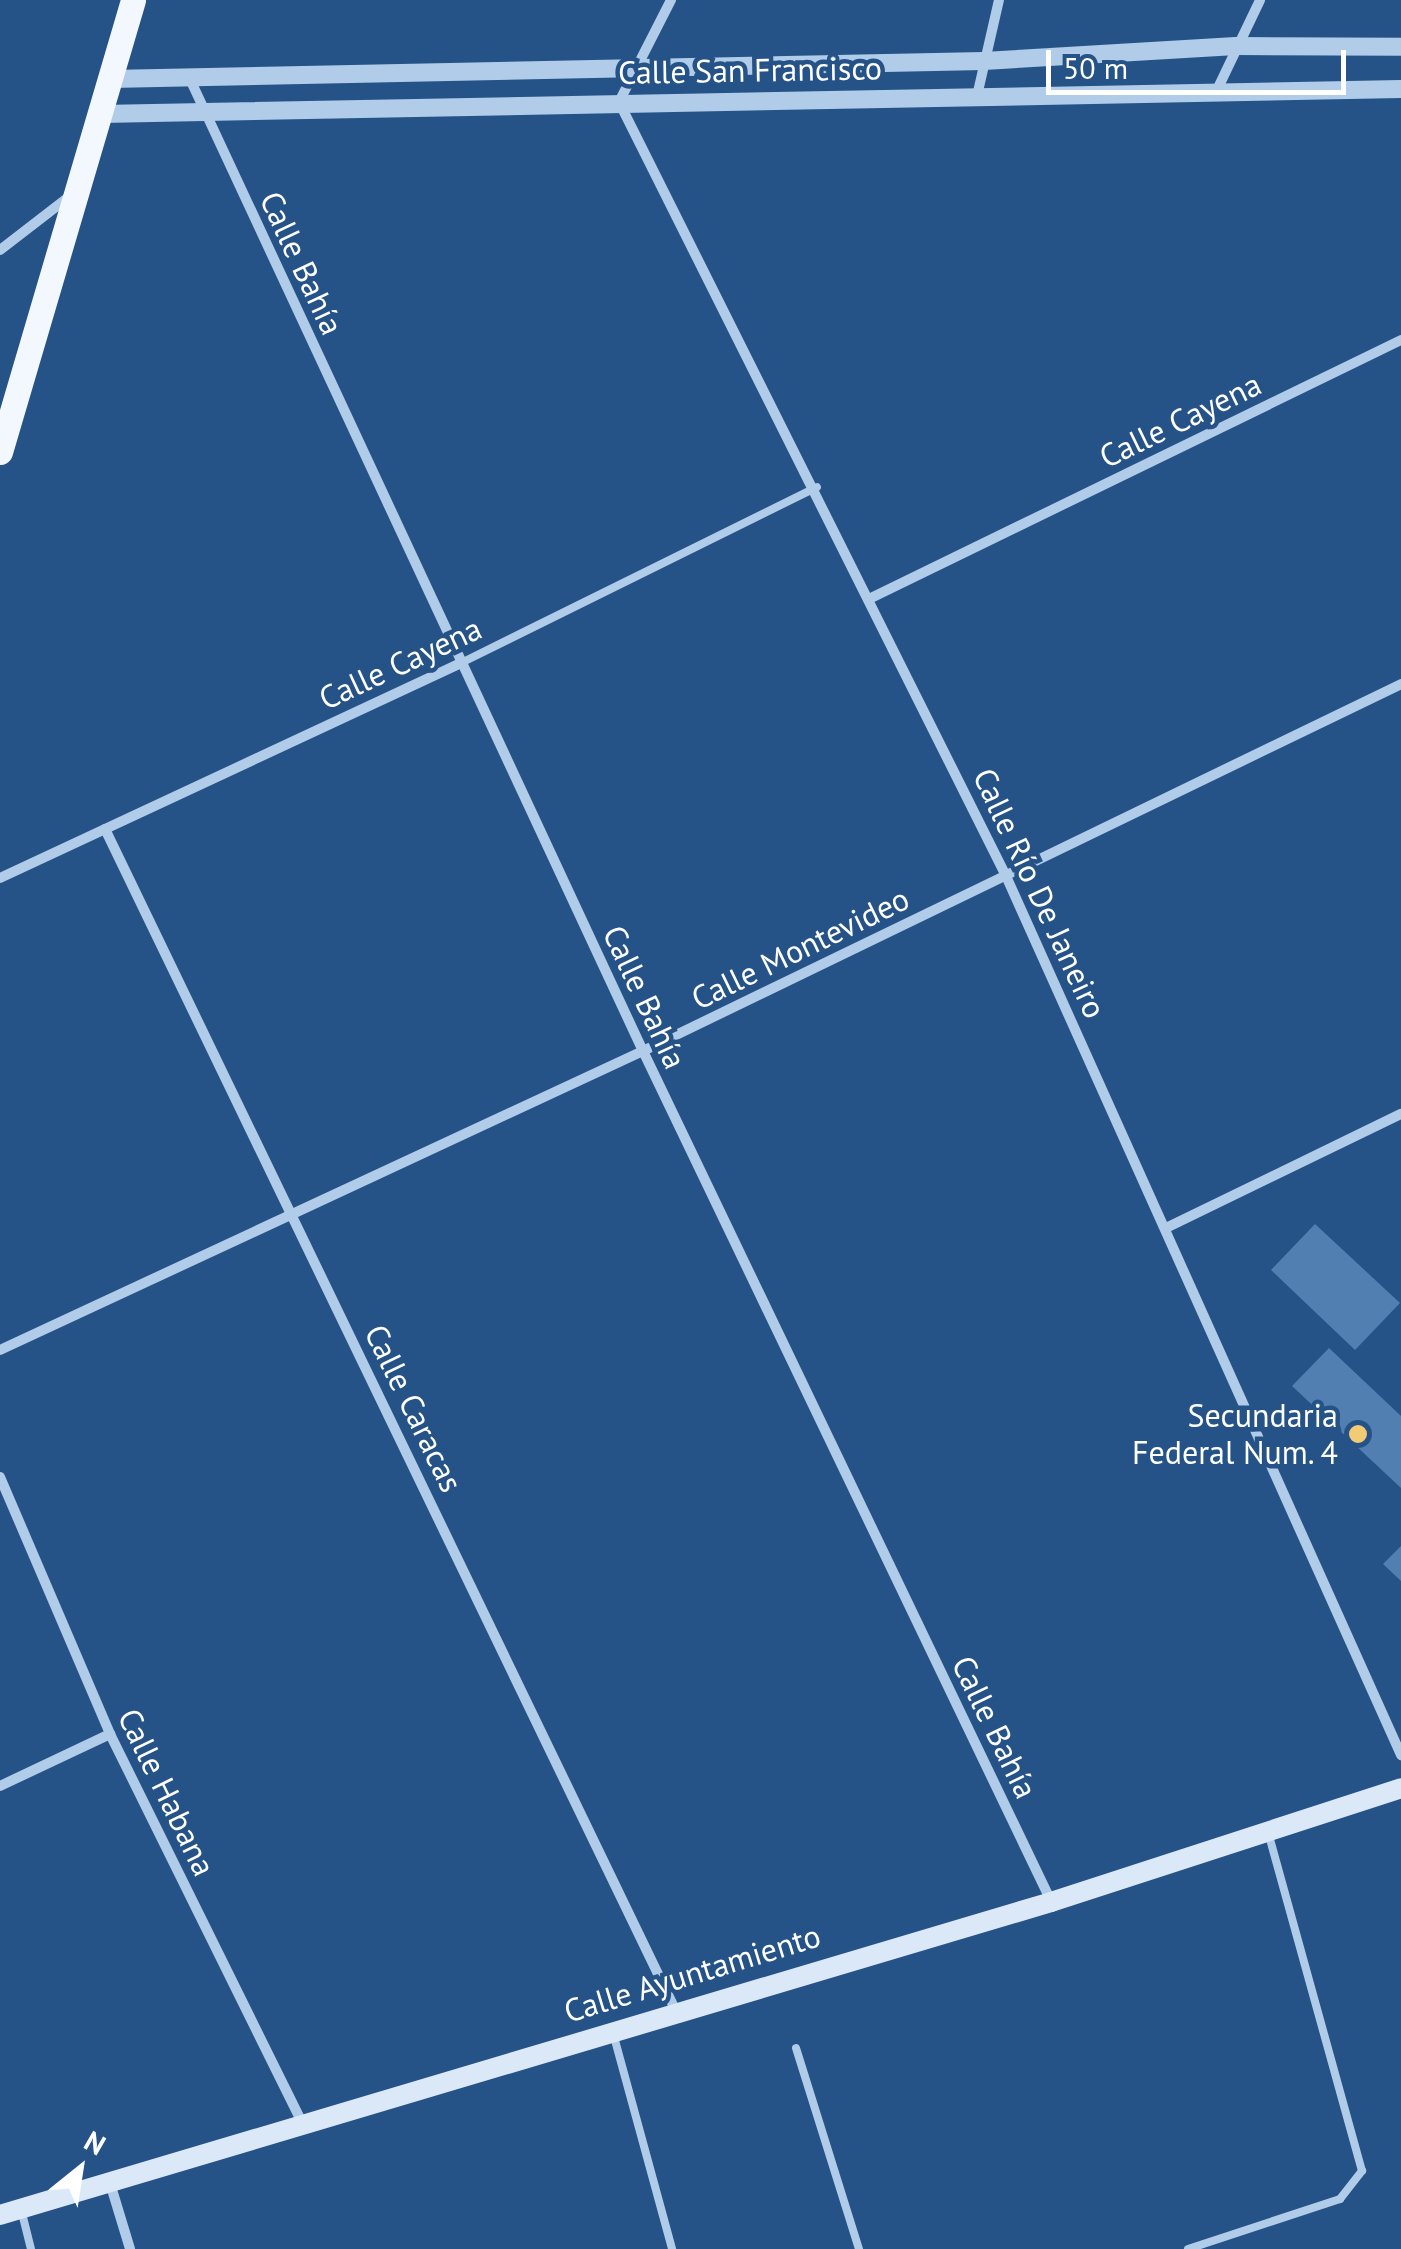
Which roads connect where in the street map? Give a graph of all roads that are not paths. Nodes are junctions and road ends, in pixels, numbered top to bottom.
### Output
1 (133, 0) edge
2 (671, 0) edge
3 (998, 0) edge
4 (1260, 0) edge
5 (1236, 46) junction
6 (1401, 47) edge
7 (984, 61) junction
8 (635, 66) junction
9 (189, 77) junction
10 (110, 79) junction
11 (1401, 89) edge
12 (1216, 92) junction
13 (977, 96) junction
14 (620, 102) junction
15 (202, 108) junction
16 (101, 114) junction
17 (79, 190) junction
18 (0, 250) edge
19 (1401, 340) edge
20 (0, 452) edge
21 (817, 487) junction
22 (872, 598) junction
23 (462, 663) junction
24 (1401, 684) edge
25 (106, 829) junction
26 (1006, 876) junction
27 (0, 878) edge
28 (643, 1051) junction
29 (1401, 1114) edge
30 (292, 1214) junction
31 (1168, 1227) junction
32 (0, 1350) edge
33 (0, 1478) edge
34 (110, 1734) junction
35 (1401, 1755) edge
36 (0, 1786) edge
37 (1401, 1788) edge
38 (1268, 1832) junction
39 (1052, 1902) junction
40 (675, 2009) junction
41 (612, 2028) junction
42 (796, 2048) dead end
43 (302, 2123) junction
44 (110, 2182) junction
45 (10, 2212) edge
46 (31, 2249) edge
47 (130, 2249) edge
48 (672, 2249) edge
49 (860, 2249) edge
50 (1188, 2249) edge

1 - 10 main road
2 - 8 street
3 - 7 street
4 - 5 street
5 - 6 street, Calle San Francisco
5 - 7 street, Calle San Francisco
5 - 12 street
7 - 8 street, Calle San Francisco
7 - 13 street
8 - 9 street, Calle San Francisco
8 - 14 street
9 - 10 street, Calle San Francisco
9 - 15 street, Calle Bahía
10 - 16 main road
11 - 12 street, Calle San Francisco
12 - 13 street, Calle San Francisco
13 - 14 street, Calle San Francisco
14 - 15 street, Calle San Francisco
14 - 21 street, Calle Río De Janeiro
15 - 16 street, Calle San Francisco
15 - 23 street, Calle Bahía
16 - 17 main road
17 - 18 street
17 - 20 main road
19 - 22 street, Calle Cayena
21 - 22 street, Calle Río De Janeiro
21 - 23 lane, Calle Cayena
22 - 26 street, Calle Río De Janeiro
23 - 25 street, Calle Cayena
23 - 28 street, Calle Bahía
24 - 26 street, Calle Montevideo
25 - 27 street, Calle Cayena
25 - 30 street, Calle Caracas
26 - 28 street, Calle Montevideo
26 - 31 street, Calle Río De Janeiro
28 - 30 street, Calle Montevideo
28 - 39 street, Calle Bahía
29 - 31 street
30 - 32 street, Calle Montevideo
30 - 40 street, Calle Caracas
31 - 35 street, Calle Río De Janeiro
33 - 34 street, Calle Habana
34 - 36 street
34 - 43 street, Calle Habana
37 - 38 main road, Calle Ayuntamiento
38 - 39 main road, Calle Ayuntamiento
38 - 50 lane
39 - 40 main road, Calle Ayuntamiento
40 - 41 main road, Calle Ayuntamiento
41 - 43 main road, Calle Ayuntamiento
41 - 48 lane
42 - 49 lane
43 - 44 main road, Calle Ayuntamiento
44 - 45 main road, Calle Ayuntamiento
44 - 47 street
45 - 46 lane

